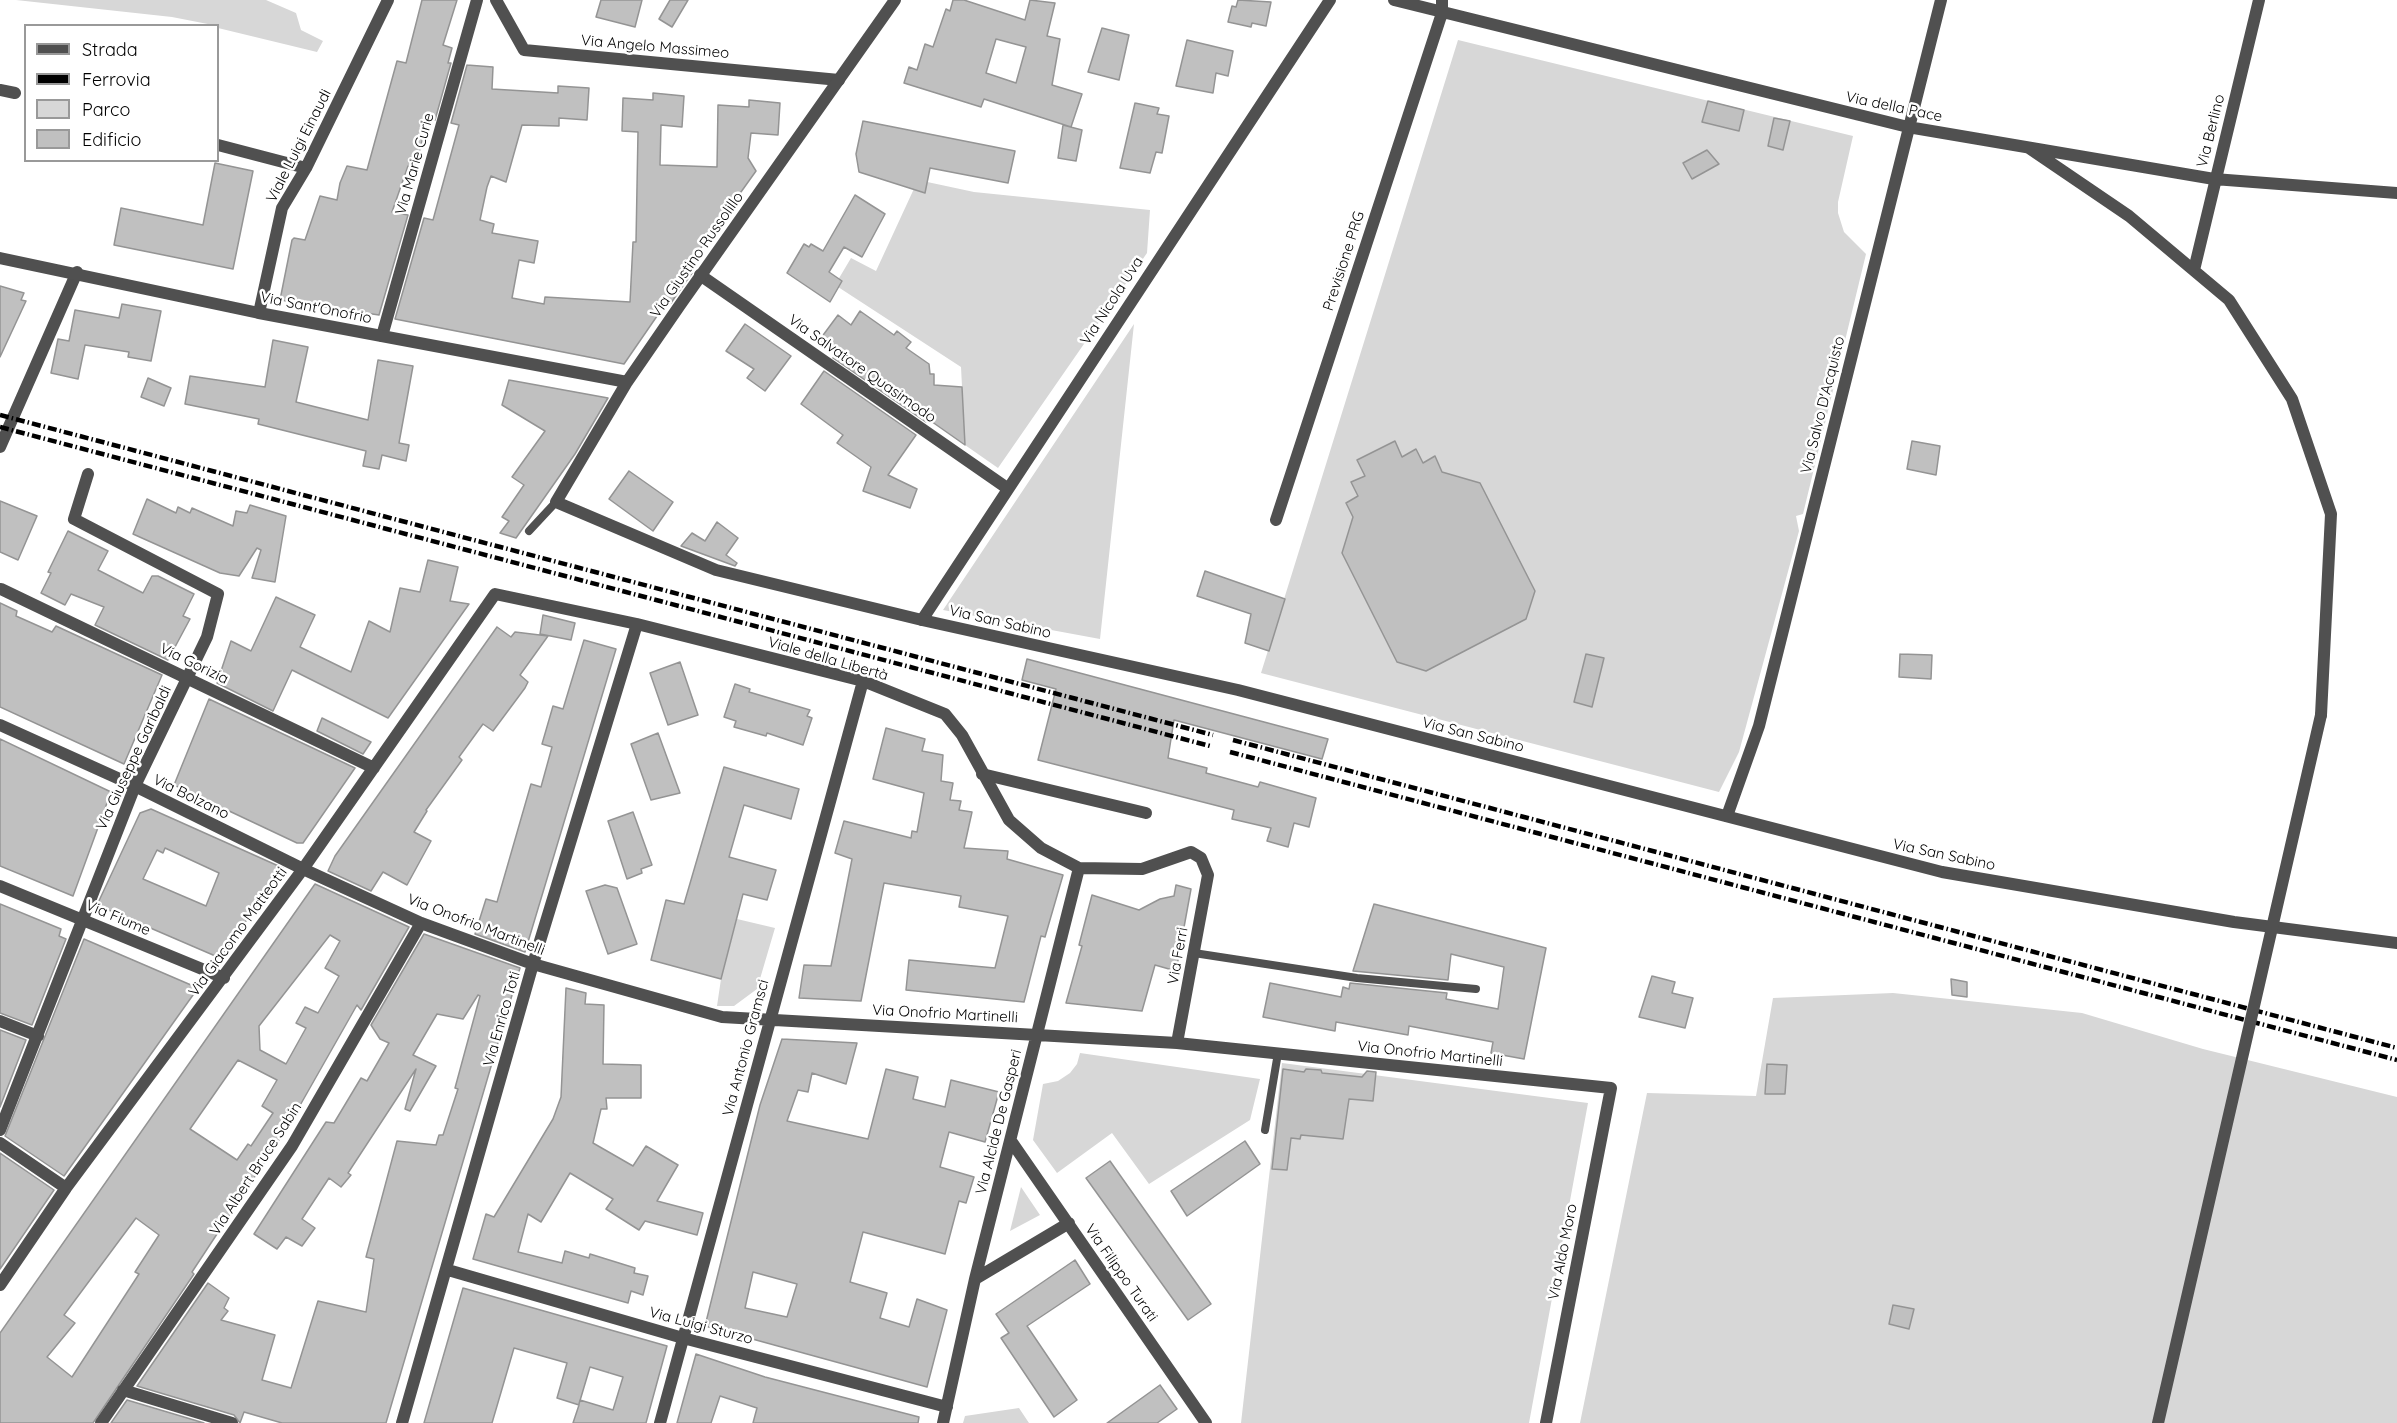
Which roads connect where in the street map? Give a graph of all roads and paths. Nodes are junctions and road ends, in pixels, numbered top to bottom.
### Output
1 (388, 0) edge
2 (477, 0) edge
3 (496, 0) edge
4 (895, 0) edge
5 (1330, 0) edge
6 (1394, 0) edge
7 (1941, 0) edge
8 (2259, 0) edge
9 (1442, 6) edge
10 (839, 80) junction
11 (0, 90) edge
12 (15, 93) dead end
13 (1908, 127) junction
14 (219, 145) edge
15 (2026, 145) junction
16 (306, 168) junction
17 (2214, 179) junction
18 (2397, 193) edge
19 (0, 258) edge
20 (2194, 270) junction
21 (77, 273) junction
22 (700, 275) junction
23 (259, 313) junction
24 (382, 336) junction
25 (627, 382) junction
26 (0, 447) edge
27 (88, 474) dead end
28 (1007, 488) junction
29 (556, 502) junction
30 (1276, 520) dead end
31 (529, 531) dead end
32 (1, 589) edge
33 (495, 594) joint
34 (922, 620) junction
35 (637, 624) junction
36 (188, 678) junction
37 (863, 681) junction
38 (0, 725) edge
39 (374, 768) junction
40 (982, 774) junction
41 (135, 786) junction
42 (1146, 813) dead end
43 (1727, 816) junction
44 (1079, 868) junction
45 (303, 869) junction
46 (1208, 875) joint
47 (0, 886) edge
48 (81, 918) junction
49 (421, 923) junction
50 (2397, 943) edge
51 (1194, 953) junction
52 (533, 964) junction
53 (224, 978) junction
54 (1476, 989) dead end
55 (769, 1019) junction
56 (0, 1021) edge
57 (1035, 1035) junction
58 (38, 1036) junction
59 (1178, 1043) junction
60 (1278, 1053) junction
61 (1611, 1088) joint
62 (0, 1130) edge
63 (1265, 1130) dead end
64 (1011, 1142) junction
65 (0, 1143) edge
66 (66, 1188) junction
67 (1069, 1223) junction
68 (448, 1270) junction
69 (975, 1279) junction
70 (0, 1286) edge
71 (683, 1338) junction
72 (123, 1390) junction
73 (947, 1407) junction
74 (101, 1423) edge
75 (232, 1423) edge
76 (402, 1423) edge
77 (660, 1423) edge
78 (943, 1423) edge
79 (1206, 1423) edge
80 (1545, 1423) edge
81 (2158, 1423) edge

1 - 16 street, Viale Luigi Einaudi
2 - 24 street, Via Marie Curie
3 - 10 street, Via Angelo Massimeo
4 - 10 street, Via Giustino Russolillo
5 - 28 street, Via Nicola Uva
6 - 9 street, Via della Pace
7 - 13 street, Via Salvo D'Acquisto
8 - 17 street, Via Berlino
9 - 13 street, Via della Pace
9 - 30 street, Previsione PRG
10 - 22 street, Via Giustino Russolillo
11 - 12 street
13 - 15 street, Via della Pace
13 - 43 street, Via Salvo D'Acquisto
14 - 16 street
15 - 17 street, Via della Pace
15 - 20 street
16 - 23 street, Viale Luigi Einaudi
17 - 18 street, Via della Pace
17 - 20 street, Via Berlino
19 - 21 street, Via Sant'Onofrio
20 - 81 street, bridge
21 - 23 street, Via Sant'Onofrio
21 - 26 street
22 - 25 street, Via Giustino Russolillo
22 - 28 street, Via Salvatore Quasimodo
23 - 24 street, Via Sant'Onofrio
24 - 25 street, Via Sant'Onofrio
25 - 29 street, Via Giustino Russolillo
27 - 36 street, Via Giuseppe Garibaldi
28 - 34 street, Via Nicola Uva
29 - 31 lane, Via Giustino Russolillo
29 - 34 street, Via San Sabino
32 - 36 street, Via Gorizia
33 - 35 street, Viale della Libertà
33 - 39 street, Via Giacomo Matteotti
34 - 43 street, Via San Sabino
35 - 37 street, Viale della Libertà
35 - 52 street, Via Enrico Toti
36 - 39 street, Via Gorizia
36 - 41 street, Via Giuseppe Garibaldi
37 - 40 street, Viale della Libertà
37 - 55 street, Via Antonio Gramsci
38 - 41 street, Via Bolzano
39 - 45 street, Via Giacomo Matteotti
40 - 42 street
40 - 44 street, Viale della Libertà
41 - 45 street, Via Bolzano
41 - 48 street, Via Giuseppe Garibaldi
43 - 50 street, Via San Sabino
44 - 46 street, Viale della Libertà
44 - 57 street, Via Alcide De Gasperi
45 - 49 street, Via Onofrio Martinelli
45 - 53 street, Via Giacomo Matteotti
46 - 51 street, Via Ferri
47 - 48 street, Via Fiume
48 - 53 street, Via Fiume
48 - 58 street, Via Giuseppe Garibaldi
49 - 52 street, Via Onofrio Martinelli
49 - 72 street, Via Albert Bruce Sabin
51 - 54 lane
51 - 59 street, Via Ferri
52 - 55 street, Via Onofrio Martinelli
52 - 68 street, Via Enrico Toti
53 - 66 street, Via Giacomo Matteotti
55 - 57 street, Via Onofrio Martinelli
55 - 71 street, Via Antonio Gramsci
56 - 58 street
57 - 59 street, Via Onofrio Martinelli
57 - 64 street, Via Alcide De Gasperi
58 - 62 street, Via Giuseppe Garibaldi
59 - 60 street, Via Onofrio Martinelli
60 - 61 street, Via Onofrio Martinelli
60 - 63 lane
61 - 80 street, Via Aldo Moro
64 - 67 street, Via Filippo Turati
64 - 69 street, Via Alcide De Gasperi
65 - 66 street
66 - 70 street, Via Giacomo Matteotti
67 - 69 street
67 - 79 street, Via Filippo Turati
68 - 71 street, Via Luigi Sturzo
68 - 76 street, Via Enrico Toti
69 - 73 street, Via Alcide De Gasperi
71 - 73 street, Via Luigi Sturzo
71 - 77 street, Via Antonio Gramsci
72 - 74 street, Via Albert Bruce Sabin
72 - 75 street
73 - 78 street, Via Alcide De Gasperi

